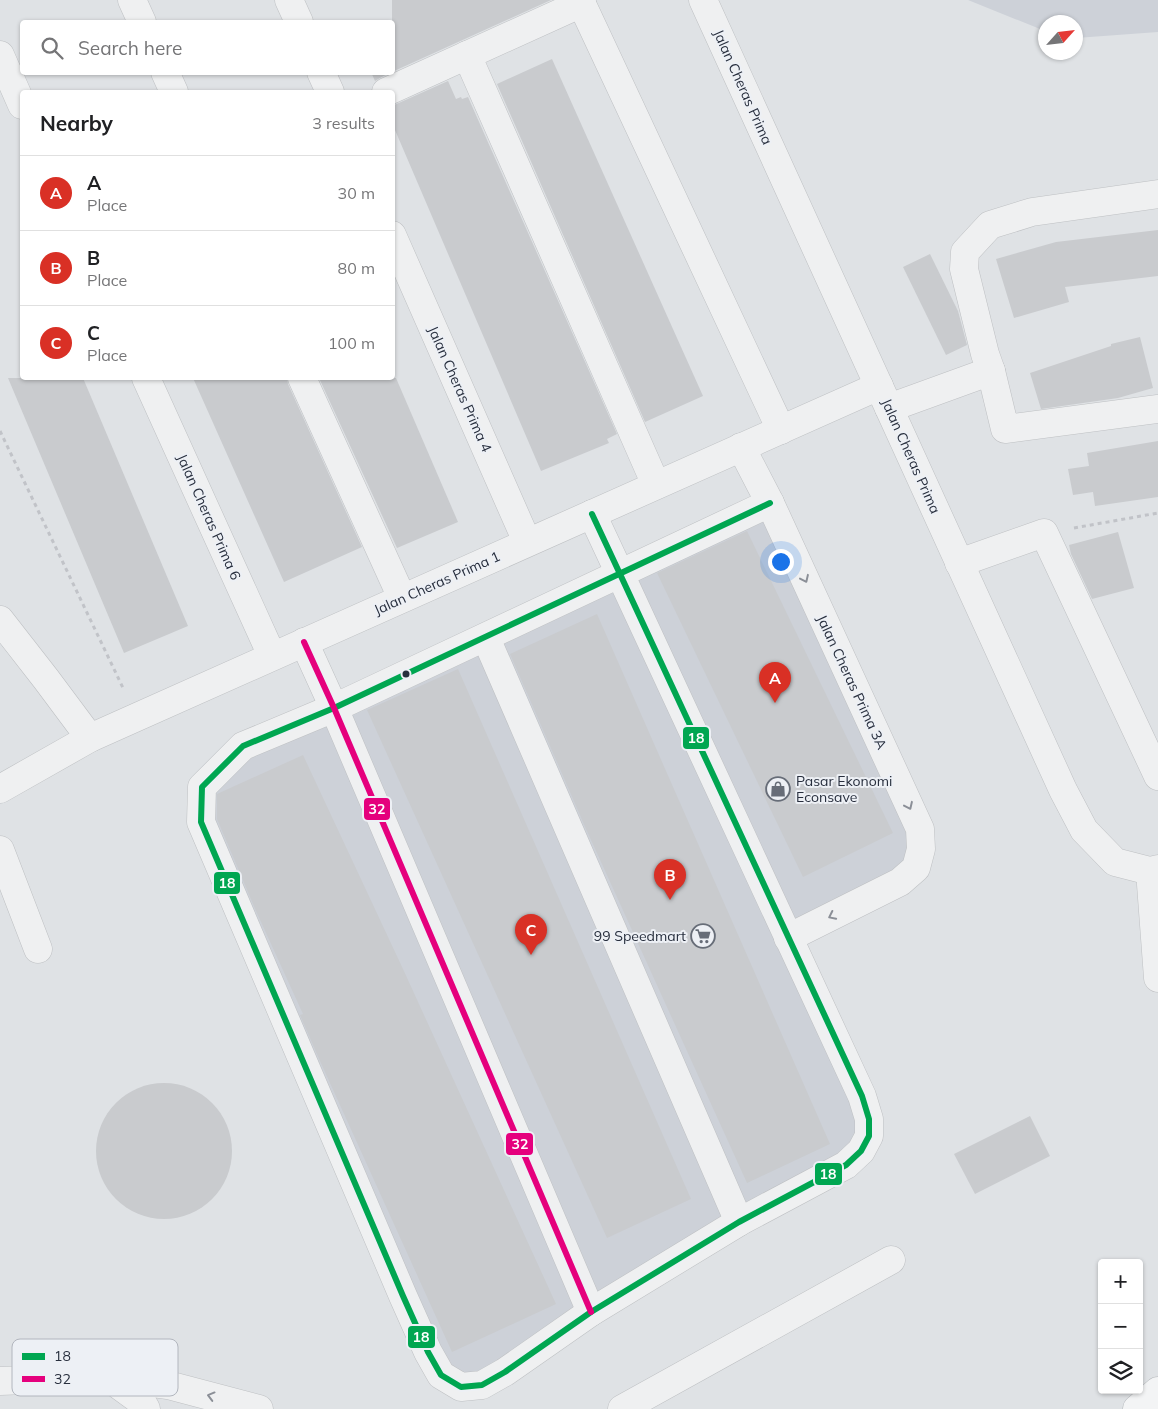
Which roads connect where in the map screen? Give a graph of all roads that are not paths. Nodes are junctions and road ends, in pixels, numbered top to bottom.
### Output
1 (132, 0) edge
2 (289, 0) edge
3 (703, 0) edge
4 (581, 2) edge
5 (141, 20) edge
6 (298, 20) edge
7 (0, 55) edge
8 (467, 56) junction
9 (166, 75) edge
10 (322, 75) edge
11 (173, 90) edge
12 (329, 90) edge
13 (390, 90) edge
14 (20, 100) edge
15 (1158, 194) edge
16 (395, 242) edge
17 (982, 374) junction
18 (147, 380) edge
19 (303, 380) edge
20 (884, 397) junction
21 (1158, 409) edge
22 (780, 430) junction
23 (741, 447) junction
24 (656, 485) junction
25 (770, 503) junction
26 (592, 514) junction
27 (527, 542) junction
28 (959, 563) junction
29 (620, 574) junction
30 (402, 598) junction
31 (0, 620) edge
32 (486, 638) junction
33 (304, 642) junction
34 (272, 656) junction
35 (334, 708) junction
36 (90, 738) junction
37 (1158, 776) edge
38 (0, 789) edge
39 (0, 850) edge
40 (1154, 870) edge
41 (788, 938) junction
42 (38, 949) dead end
43 (1158, 978) edge
44 (739, 1222) junction
45 (891, 1260) dead end
46 (591, 1312) junction
47 (178, 1388) edge
48 (1158, 1391) edge
49 (134, 1396) edge
50 (146, 1409) edge
51 (258, 1409) edge
52 (622, 1409) edge
53 (1137, 1409) edge

1 - 5 street
2 - 6 street
3 - 20 street, Jalan Cheras Prima
4 - 8 street
4 - 22 street
7 - 14 street
8 - 13 street
8 - 24 street
9 - 11 street
10 - 12 street
15 - 17 street
16 - 27 street, Jalan Cheras Prima 4
17 - 20 street, Jalan Cheras Prima 1
17 - 21 street
18 - 34 street, Jalan Cheras Prima 6
19 - 30 street
20 - 22 street, Jalan Cheras Prima 1
20 - 28 street, Jalan Cheras Prima
22 - 23 street, Jalan Cheras Prima 1
23 - 24 street, Jalan Cheras Prima 1
23 - 25 street, Jalan Cheras Prima 3A
24 - 26 street, Jalan Cheras Prima 1
25 - 29 street
25 -> 41 street, Jalan Cheras Prima 3A
26 - 27 street, Jalan Cheras Prima 1
26 - 29 street
27 - 30 street, Jalan Cheras Prima 1
28 - 37 street
28 - 40 street, Jalan Cheras Prima
29 - 32 street
29 - 41 street
30 - 33 street, Jalan Cheras Prima 1
31 - 36 street
32 - 35 street
32 - 44 street
33 - 34 street, Jalan Cheras Prima 1
33 - 35 street
34 - 36 street, Jalan Cheras Prima 1
35 - 46 street
35 - 46 street
36 - 38 street, Jalan Cheras Prima 1
39 - 42 street
40 - 43 street
41 - 44 street
44 - 46 street
45 - 52 street
51 -> 47 street
48 - 53 highway
49 - 50 street

